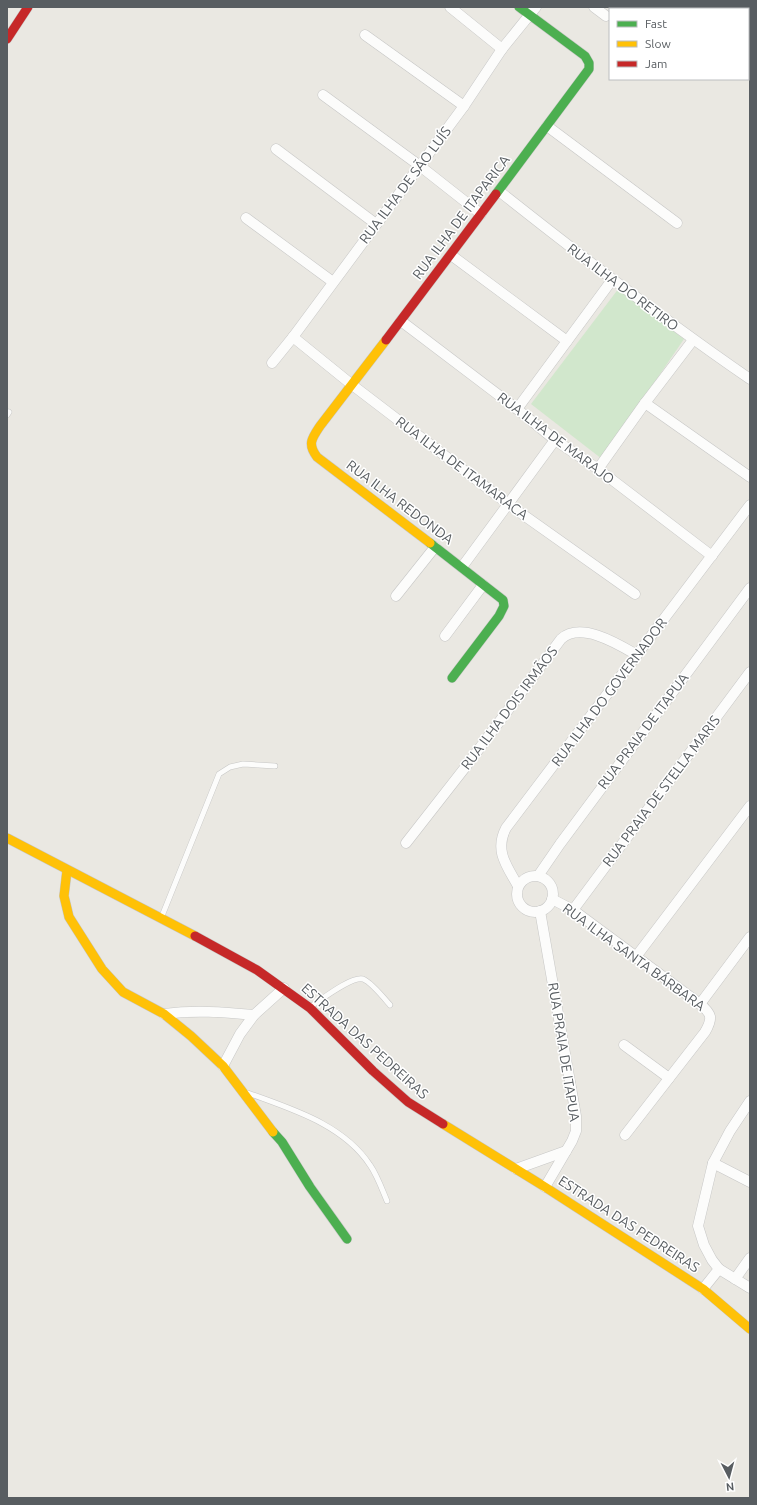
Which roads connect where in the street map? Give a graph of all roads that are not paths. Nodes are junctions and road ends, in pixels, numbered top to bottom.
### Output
1 (28, 7) edge
2 (450, 7) edge
3 (519, 7) edge
4 (594, 7) edge
5 (533, 11) edge
6 (606, 16) dead end
7 (365, 35) dead end
8 (7, 39) edge
9 (502, 49) junction
10 (323, 95) dead end
11 (464, 106) junction
12 (547, 126) junction
13 (276, 149) dead end
14 (420, 166) junction
15 (499, 191) junction
16 (482, 214) junction
17 (246, 218) dead end
18 (677, 223) dead end
19 (376, 224) junction
20 (451, 255) junction
21 (612, 280) junction
22 (334, 282) junction
23 (400, 321) junction
24 (293, 337) junction
25 (693, 340) junction
26 (567, 341) junction
27 (272, 363) dead end
28 (750, 379) edge
29 (351, 384) junction
30 (645, 404) junction
31 (517, 409) junction
32 (555, 440) junction
33 (320, 459) joint
34 (598, 470) junction
35 (750, 477) edge
36 (508, 504) junction
37 (750, 505) edge
38 (435, 547) junction
39 (712, 556) junction
40 (462, 567) junction
41 (483, 584) junction
42 (750, 588) edge
43 (635, 594) dead end
44 (396, 596) dead end
45 (445, 636) dead end
46 (637, 655) junction
47 (749, 673) edge
48 (452, 678) dead end
49 (275, 766) dead end
50 (750, 806) edge
51 (7, 838) edge
52 (406, 843) dead end
53 (67, 870) junction
54 (538, 876) junction
55 (518, 886) junction
56 (552, 899) junction
57 (573, 910) junction
58 (540, 911) junction
59 (161, 917) junction
60 (750, 937) edge
61 (635, 958) junction
62 (284, 988) junction
63 (700, 1004) junction
64 (390, 1005) dead end
65 (310, 1008) junction
66 (164, 1014) junction
67 (254, 1015) junction
68 (624, 1045) dead end
69 (223, 1066) junction
70 (669, 1078) junction
71 (241, 1090) junction
72 (750, 1100) edge
73 (625, 1135) dead end
74 (566, 1151) junction
75 (713, 1162) junction
76 (516, 1169) junction
77 (750, 1182) edge
78 (545, 1187) junction
79 (387, 1201) dead end
80 (347, 1239) dead end
81 (750, 1258) edge
82 (719, 1269) junction
83 (735, 1279) junction
84 (750, 1288) edge
85 (703, 1289) junction
86 (750, 1329) edge

1 - 8 street
2 - 9 street
3 - 5 street, RUA ILHA DE ITAPARICA
4 - 6 street
5 - 9 street, RUA ILHA DE SÃO LUÍS
5 - 12 street, RUA ILHA DE ITAPARICA
7 - 11 street
9 - 11 street, RUA ILHA DE SÃO LUÍS
10 - 14 street
11 - 14 street, RUA ILHA DE SÃO LUÍS
12 - 15 street, RUA ILHA DE ITAPARICA
12 - 18 street
13 - 19 street
14 - 16 street
14 - 19 street, RUA ILHA DE SÃO LUÍS
15 - 16 street, RUA ILHA DE ITAPARICA
15 - 21 street, RUA ILHA DO RETIRO
16 - 20 street, RUA ILHA DE ITAPARICA
17 - 22 street
19 - 22 street, RUA ILHA DE SÃO LUÍS
20 - 23 street, RUA ILHA DE ITAPARICA
20 - 26 street
21 - 25 street, RUA ILHA DO RETIRO
21 - 26 street
22 - 24 street, RUA ILHA DE SÃO LUÍS
23 - 29 street, RUA ILHA DE ITAPARICA
23 - 31 street, RUA ILHA DE MARAJO
24 - 27 street, RUA ILHA DE SÃO LUÍS
24 - 29 street, RUA ILHA DE ITAMARACA
25 - 28 street, RUA ILHA DO RETIRO
25 - 30 street
26 - 31 street
29 - 33 street, RUA ILHA DE ITAPARICA
29 - 36 street, RUA ILHA DE ITAMARACA
30 - 34 street
30 - 35 street
31 - 32 street, RUA ILHA DE MARAJO
32 - 34 street, RUA ILHA DE MARAJO
32 - 36 street
33 - 38 street, RUA ILHA REDONDA
34 - 39 street, RUA ILHA DE MARAJO
36 - 40 street
36 - 43 street, RUA ILHA DE ITAMARACA
37 - 39 street, RUA ILHA DO GOVERNADOR
38 - 40 street, RUA ILHA REDONDA
38 - 44 street
39 - 46 street, RUA ILHA DO GOVERNADOR
40 - 41 street, RUA ILHA REDONDA
41 - 45 street
41 - 48 street, RUA ILHA REDONDA
42 - 54 street, RUA PRAIA DE ITAPUA
46 - 52 street, RUA ILHA DOIS IRMÃOS
46 - 55 street, RUA ILHA DO GOVERNADOR
47 - 57 street, RUA PRAIA DE STELLA MARIS
49 - 59 lane
50 - 61 street
51 - 53 street, ESTRADA DAS PEDREIRAS
53 - 59 street, ESTRADA DAS PEDREIRAS
53 - 66 street
54 - 55 street
54 - 56 street
55 - 58 street
56 - 57 street, RUA ILHA SANTA BÁRBARA
56 - 58 street
57 - 61 street, RUA ILHA SANTA BÁRBARA
58 - 74 street, RUA PRAIA DE ITAPUA
59 - 62 street, ESTRADA DAS PEDREIRAS
60 - 63 street
61 - 63 street, RUA ILHA SANTA BÁRBARA
62 - 65 street, ESTRADA DAS PEDREIRAS
62 - 67 street
63 - 70 street, RUA ILHA SANTA BÁRBARA
64 - 65 lane
65 - 76 street, ESTRADA DAS PEDREIRAS
66 - 67 street
66 - 69 street
67 - 69 street
68 - 70 street
69 - 71 street
70 - 73 street, RUA ILHA SANTA BÁRBARA
71 - 79 lane
71 - 80 street
72 - 75 street
74 - 76 street
74 - 78 street, RUA PRAIA DE ITAPUA
75 - 77 street
75 - 82 street
76 - 78 street, ESTRADA DAS PEDREIRAS
78 - 85 street, ESTRADA DAS PEDREIRAS
81 - 83 street
82 - 83 street
82 - 85 street
83 - 84 street
85 - 86 street, ESTRADA DAS PEDREIRAS

